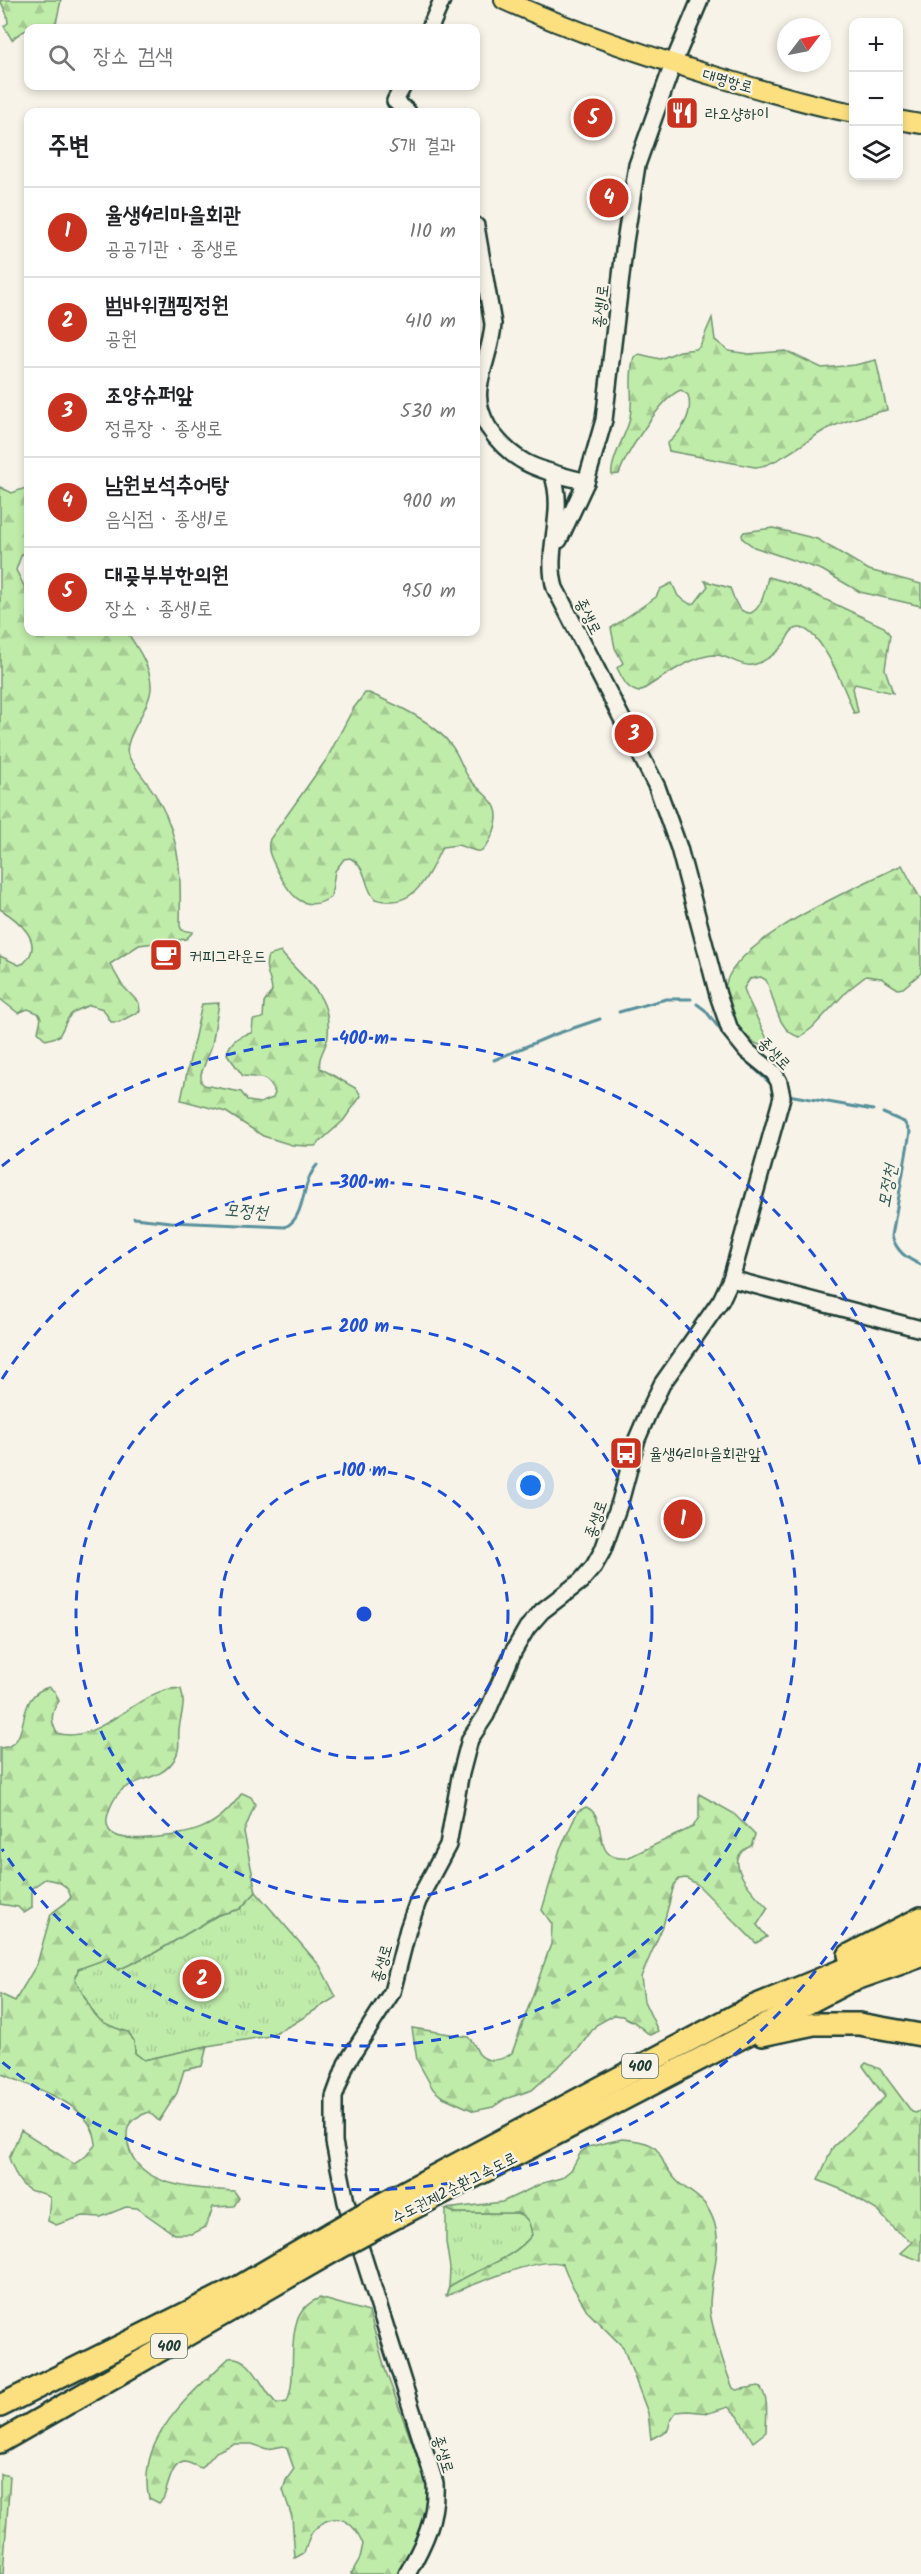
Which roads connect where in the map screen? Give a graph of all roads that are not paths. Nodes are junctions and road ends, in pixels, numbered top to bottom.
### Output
1 (442, 0) edge
2 (504, 0) edge
3 (700, 0) edge
4 (432, 24) edge
5 (673, 64) junction
6 (401, 90) edge
7 (403, 108) edge
8 (849, 112) edge
9 (903, 121) edge
10 (921, 124) edge
11 (480, 249) edge
12 (480, 382) edge
13 (480, 409) edge
14 (552, 473) junction
15 (586, 483) junction
16 (554, 548) junction
17 (731, 1279) junction
18 (921, 1329) edge
19 (921, 1918) edge
20 (921, 1938) edge
21 (921, 1956) edge
22 (750, 2008) junction
23 (921, 2035) edge
24 (702, 2056) junction
25 (373, 2219) junction
26 (334, 2241) junction
27 (0, 2406) edge
28 (0, 2442) edge
29 (407, 2574) edge

1 - 4 street
2 - 5 main road, 대명항로
3 - 5 street
5 - 8 main road, 대명항로
5 - 15 street, 종생1로
6 - 7 street
9 - 10 main road
11 - 12 street
13 - 14 street
14 - 15 street
14 - 16 street, 종생로
15 - 16 street, 종생1로
16 - 17 street, 종생로
17 - 18 street
17 - 29 street, 종생로
19 - 22 highway
20 - 22 highway, 수도권제2순환고속도로 / 400
21 - 24 highway, 수도권제2순환고속도로 / 400
22 - 25 highway, 수도권제2순환고속도로 / 400
23 - 24 highway
24 - 25 highway, 수도권제2순환고속도로 / 400
25 - 26 highway, 수도권제2순환고속도로 / 400, bridge
26 - 27 highway, 수도권제2순환고속도로 / 400
26 - 28 highway, 수도권제2순환고속도로 / 400

